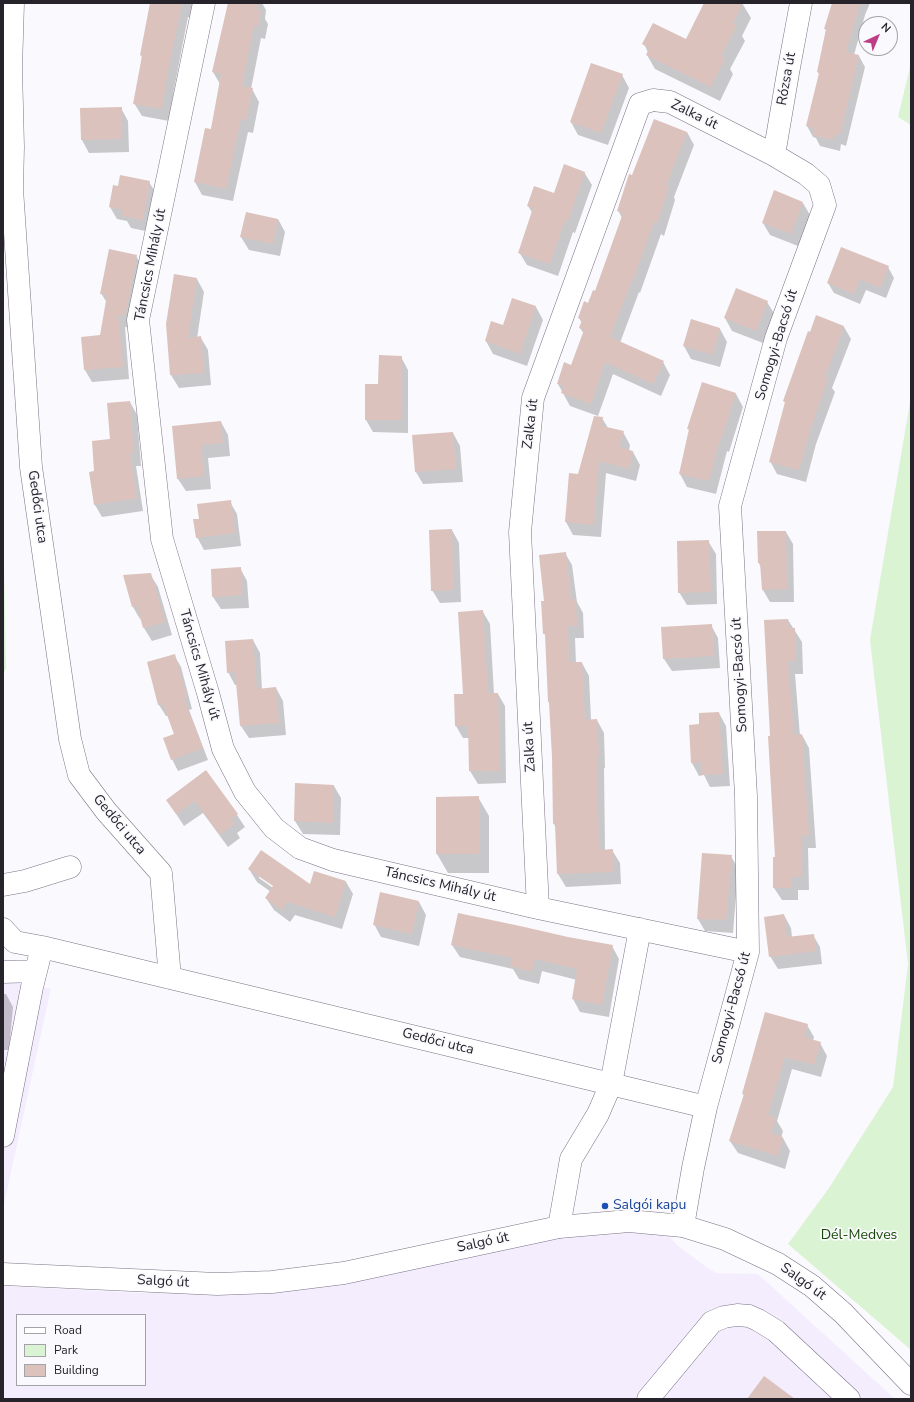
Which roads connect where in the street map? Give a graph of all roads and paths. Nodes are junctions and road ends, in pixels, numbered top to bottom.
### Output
1 (13, 3) edge
2 (204, 3) edge
3 (801, 3) edge
4 (774, 156) junction
5 (70, 867) dead end
6 (3, 885) edge
7 (538, 908) junction
8 (3, 929) edge
9 (640, 929) junction
10 (42, 947) junction
11 (748, 952) junction
12 (3, 972) edge
13 (170, 978) junction
14 (34, 979) junction
15 (611, 1084) junction
16 (706, 1107) junction
17 (3, 1136) edge
18 (683, 1226) junction
19 (559, 1227) junction
20 (3, 1274) edge
21 (911, 1384) edge
22 (648, 1399) edge
23 (850, 1399) edge

1 - 13 street, Gedőci utca
2 - 7 street, Táncsics Mihály út
3 - 4 street, Rózsa út
4 - 7 street, Zalka út
4 - 11 street, Somogyi-Bacsó út
5 - 6 street
7 - 9 street, Táncsics Mihály út
8 - 10 street, Gedőci utca
9 - 11 street, Táncsics Mihály út
9 - 15 street
10 - 13 street, Gedőci utca
10 - 14 street
11 - 16 street, Somogyi-Bacsó út
12 - 14 street
13 - 15 street, Gedőci utca
14 - 17 street
15 - 16 street, Gedőci utca
15 - 19 street
16 - 18 street, Somogyi-Bacsó út
18 - 19 street, Salgó út
18 - 21 street, Salgó út
19 - 20 street, Salgó út
22 - 23 street

